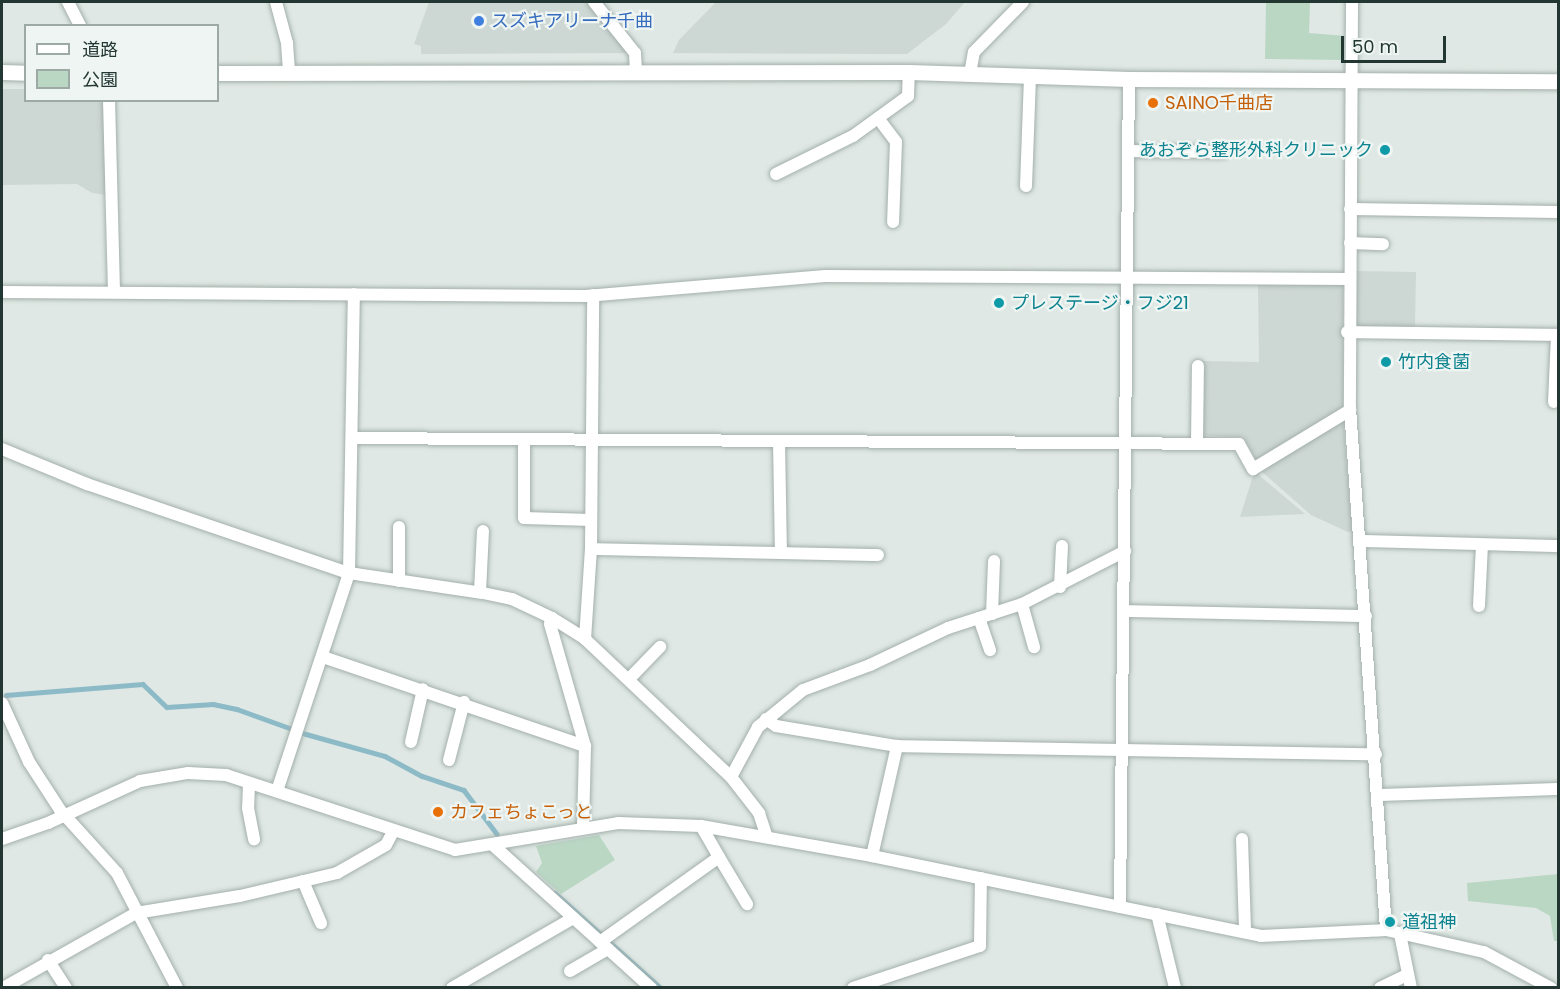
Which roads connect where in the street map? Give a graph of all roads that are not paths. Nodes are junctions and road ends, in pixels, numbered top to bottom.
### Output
1 (276, 2) edge
2 (594, 2) edge
3 (1023, 2) edge
4 (1352, 2) edge
5 (71, 7) edge
6 (79, 24) edge
7 (2, 72) edge
8 (289, 72) junction
9 (909, 72) junction
10 (24, 73) edge
11 (219, 73) edge
12 (636, 73) junction
13 (970, 74) junction
14 (1030, 76) junction
15 (1351, 78) junction
16 (1128, 79) junction
17 (1558, 81) edge
18 (109, 102) edge
19 (878, 118) junction
20 (1129, 151) junction
21 (1223, 152) dead end
22 (776, 174) dead end
23 (1026, 186) dead end
24 (1350, 209) junction
25 (1558, 212) edge
26 (893, 222) dead end
27 (1350, 243) junction
28 (1383, 244) dead end
29 (1128, 277) junction
30 (1350, 279) junction
31 (2, 292) edge
32 (114, 292) junction
33 (354, 294) junction
34 (593, 295) junction
35 (1347, 332) junction
36 (1558, 335) edge
37 (1198, 366) dead end
38 (1554, 402) dead end
39 (1350, 410) junction
40 (353, 438) junction
41 (524, 439) junction
42 (591, 440) junction
43 (779, 441) junction
44 (1125, 443) junction
45 (1197, 443) junction
46 (2, 449) edge
47 (591, 520) junction
48 (399, 527) dead end
49 (483, 531) dead end
50 (1361, 541) junction
51 (1482, 545) junction
52 (1062, 546) dead end
53 (1558, 546) edge
54 (591, 549) junction
55 (1125, 551) junction
56 (781, 553) junction
57 (878, 555) dead end
58 (994, 561) dead end
59 (349, 573) junction
60 (399, 581) junction
61 (1060, 587) junction
62 (480, 592) junction
63 (1022, 604) junction
64 (1479, 606) dead end
65 (1125, 611) junction
66 (992, 614) junction
67 (1366, 616) junction
68 (552, 618) junction
69 (979, 618) junction
70 (585, 639) junction
71 (660, 647) dead end
72 (1034, 647) dead end
73 (990, 650) dead end
74 (323, 657) junction
75 (629, 679) junction
76 (423, 689) junction
77 (464, 702) junction
78 (2, 703) edge
79 (766, 719) junction
80 (411, 742) dead end
81 (585, 746) junction
82 (897, 746) junction
83 (1125, 748) junction
84 (1376, 754) junction
85 (449, 760) dead end
86 (731, 777) junction
87 (249, 783) junction
88 (1558, 789) edge
89 (277, 791) junction
90 (1379, 795) junction
91 (66, 815) junction
92 (701, 826) junction
93 (583, 828) junction
94 (393, 832) junction
95 (766, 835) junction
96 (2, 838) edge
97 (254, 839) dead end
98 (1242, 839) dead end
99 (494, 846) junction
100 (872, 856) junction
101 (719, 857) junction
102 (981, 878) junction
103 (303, 881) junction
104 (747, 904) dead end
105 (1120, 907) junction
106 (136, 913) junction
107 (1157, 914) junction
108 (573, 918) junction
109 (321, 923) dead end
110 (1386, 930) junction
111 (1245, 931) junction
112 (1400, 934) junction
113 (605, 942) junction
114 (48, 960) junction
115 (570, 971) dead end
116 (1409, 981) edge
117 (3, 987) edge
118 (66, 987) edge
119 (177, 987) edge
120 (452, 987) edge
121 (651, 987) edge
122 (853, 987) edge
123 (1175, 987) edge
124 (1380, 987) edge
125 (1551, 987) edge

1 - 8 street
2 - 12 street
3 - 13 street
4 - 15 street
5 - 6 street
7 - 10 street
8 - 11 street
8 - 12 street
9 - 12 street
9 - 13 street
9 - 19 street
13 - 14 street
14 - 16 street
14 - 23 street
15 - 16 street
15 - 17 street
15 - 24 street
16 - 20 street
18 - 32 street
19 - 22 street
19 - 26 street
20 - 21 street
20 - 29 street
24 - 25 street
24 - 27 street
27 - 28 street
27 - 30 street
29 - 30 street
29 - 34 street
29 - 44 street
30 - 35 street
31 - 32 street
32 - 33 street
33 - 34 street
33 - 40 street
34 - 42 street
35 - 36 street
35 - 39 street
36 - 38 street
37 - 45 street
39 - 45 street
39 - 50 street
40 - 41 street
40 - 59 street
41 - 42 street
41 - 47 street
42 - 43 street
42 - 47 street
43 - 44 street
43 - 56 street
44 - 45 street
44 - 55 street
46 - 59 street
47 - 54 street
48 - 60 street
49 - 62 street
50 - 51 street
50 - 67 street
51 - 53 street
51 - 64 street
52 - 61 street
54 - 56 street
54 - 70 street
55 - 61 street
55 - 65 street
56 - 57 street
58 - 66 street
59 - 60 street
59 - 74 street
60 - 62 street
61 - 63 street
62 - 68 street
63 - 66 street
63 - 72 street
65 - 67 street
65 - 83 street
66 - 69 street
67 - 84 street
68 - 70 street
68 - 81 street
69 - 73 street
69 - 79 street
70 - 75 street
71 - 75 street
74 - 76 street
74 - 89 street
75 - 86 street
76 - 77 street
76 - 80 street
77 - 81 street
77 - 85 street
78 - 91 street
79 - 82 street
79 - 86 street
81 - 93 street
82 - 83 street
82 - 100 street
83 - 84 street
83 - 105 street
84 - 90 street
86 - 95 street
87 - 89 street
87 - 91 street
87 - 97 street
88 - 90 street
89 - 94 street
90 - 110 street
91 - 96 street
91 - 106 street
92 - 93 street
92 - 95 street
92 - 101 street
93 - 99 street
94 - 99 street
94 - 103 street
95 - 100 street
98 - 111 street
99 - 108 street
100 - 102 street
101 - 104 street
101 - 113 street
102 - 105 street
102 - 122 street
103 - 106 street
103 - 109 street
105 - 107 street
106 - 114 street
106 - 119 street
107 - 111 street
107 - 123 street
108 - 113 street
108 - 120 street
110 - 111 street
110 - 112 street
112 - 116 street
112 - 125 street
113 - 115 street
113 - 121 street
114 - 117 street
114 - 118 street
116 - 124 street

